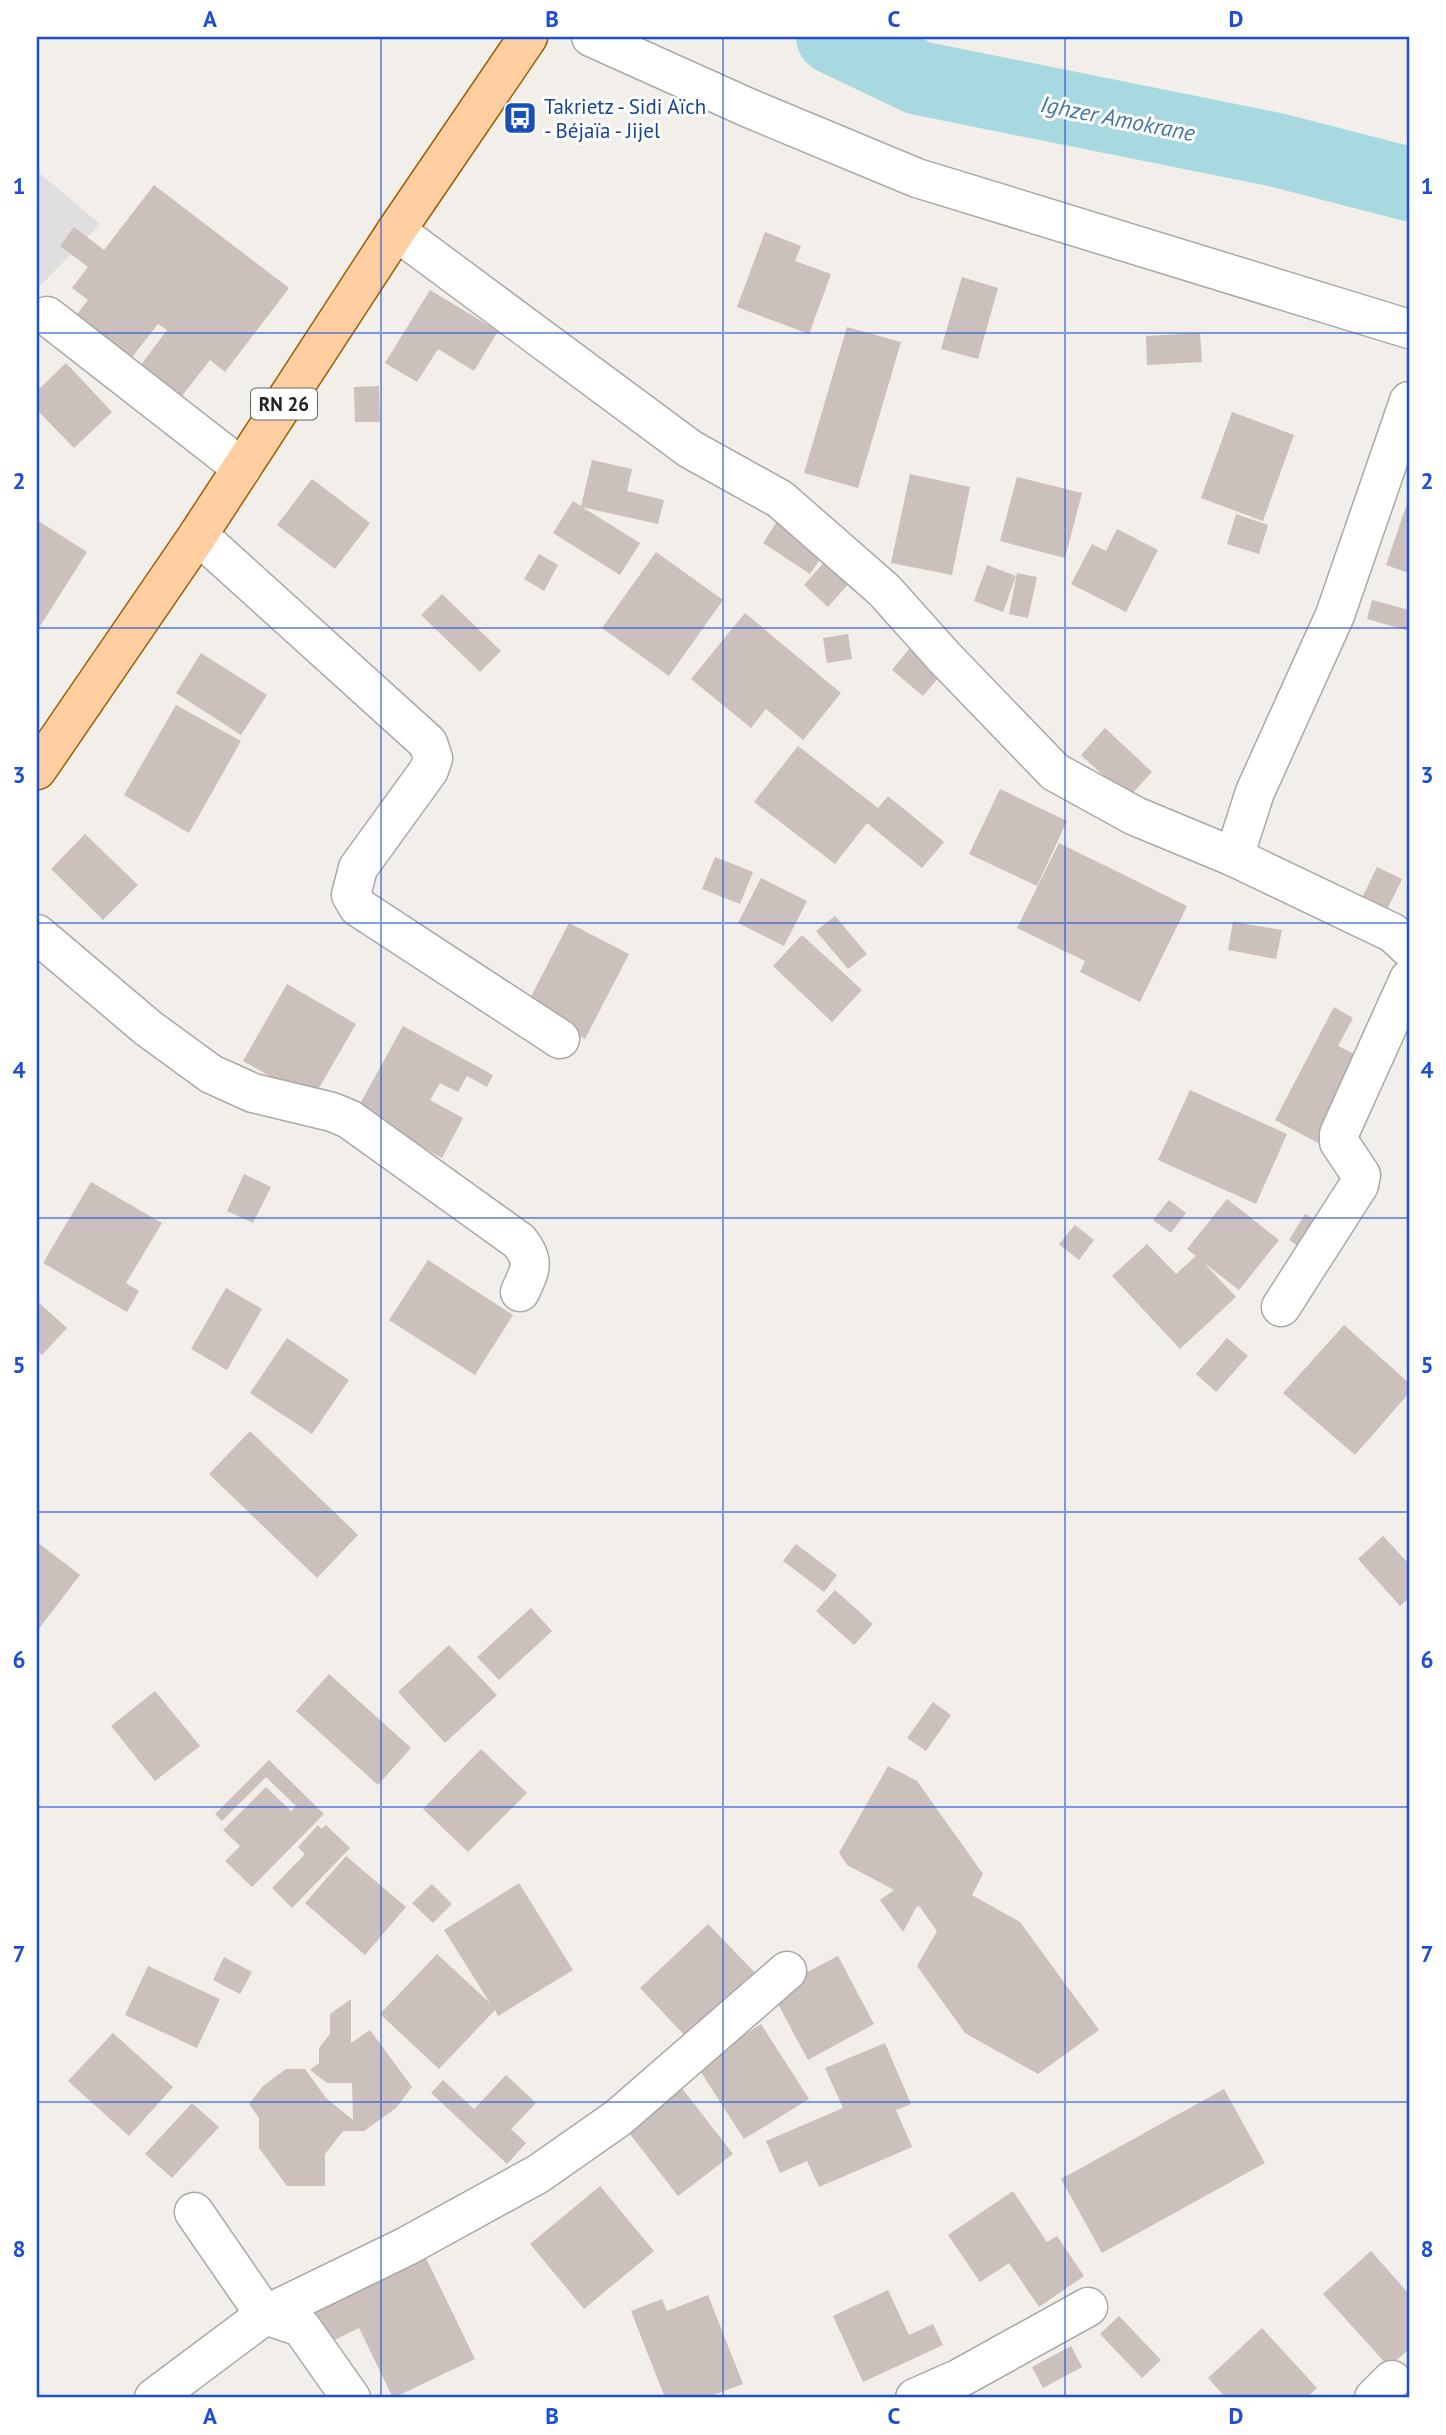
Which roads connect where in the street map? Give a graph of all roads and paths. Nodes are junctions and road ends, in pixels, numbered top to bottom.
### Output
1 (528, 37) edge
2 (591, 37) edge
3 (396, 231) junction
4 (47, 316) dead end
5 (1409, 330) edge
6 (1409, 401) edge
7 (242, 468) junction
8 (198, 535) junction
9 (37, 770) edge
10 (1234, 857) junction
11 (37, 934) edge
12 (1409, 948) edge
13 (1409, 979) edge
14 (559, 1039) dead end
15 (520, 1292) dead end
16 (1281, 1307) dead end
17 (787, 1971) dead end
18 (194, 2212) dead end
19 (1088, 2307) dead end
20 (265, 2315) junction
21 (154, 2398) edge
22 (351, 2398) edge
23 (915, 2398) edge

1 - 3 main road, RN 26
2 - 5 street
3 - 7 main road, RN 26
3 - 10 street
4 - 7 street
6 - 10 street
7 - 8 main road, RN 26
8 - 9 main road, RN 26
8 - 14 street
10 - 12 street
11 - 15 street
13 - 16 street
17 - 20 street
18 - 20 street
19 - 23 street
20 - 21 street
20 - 22 street

